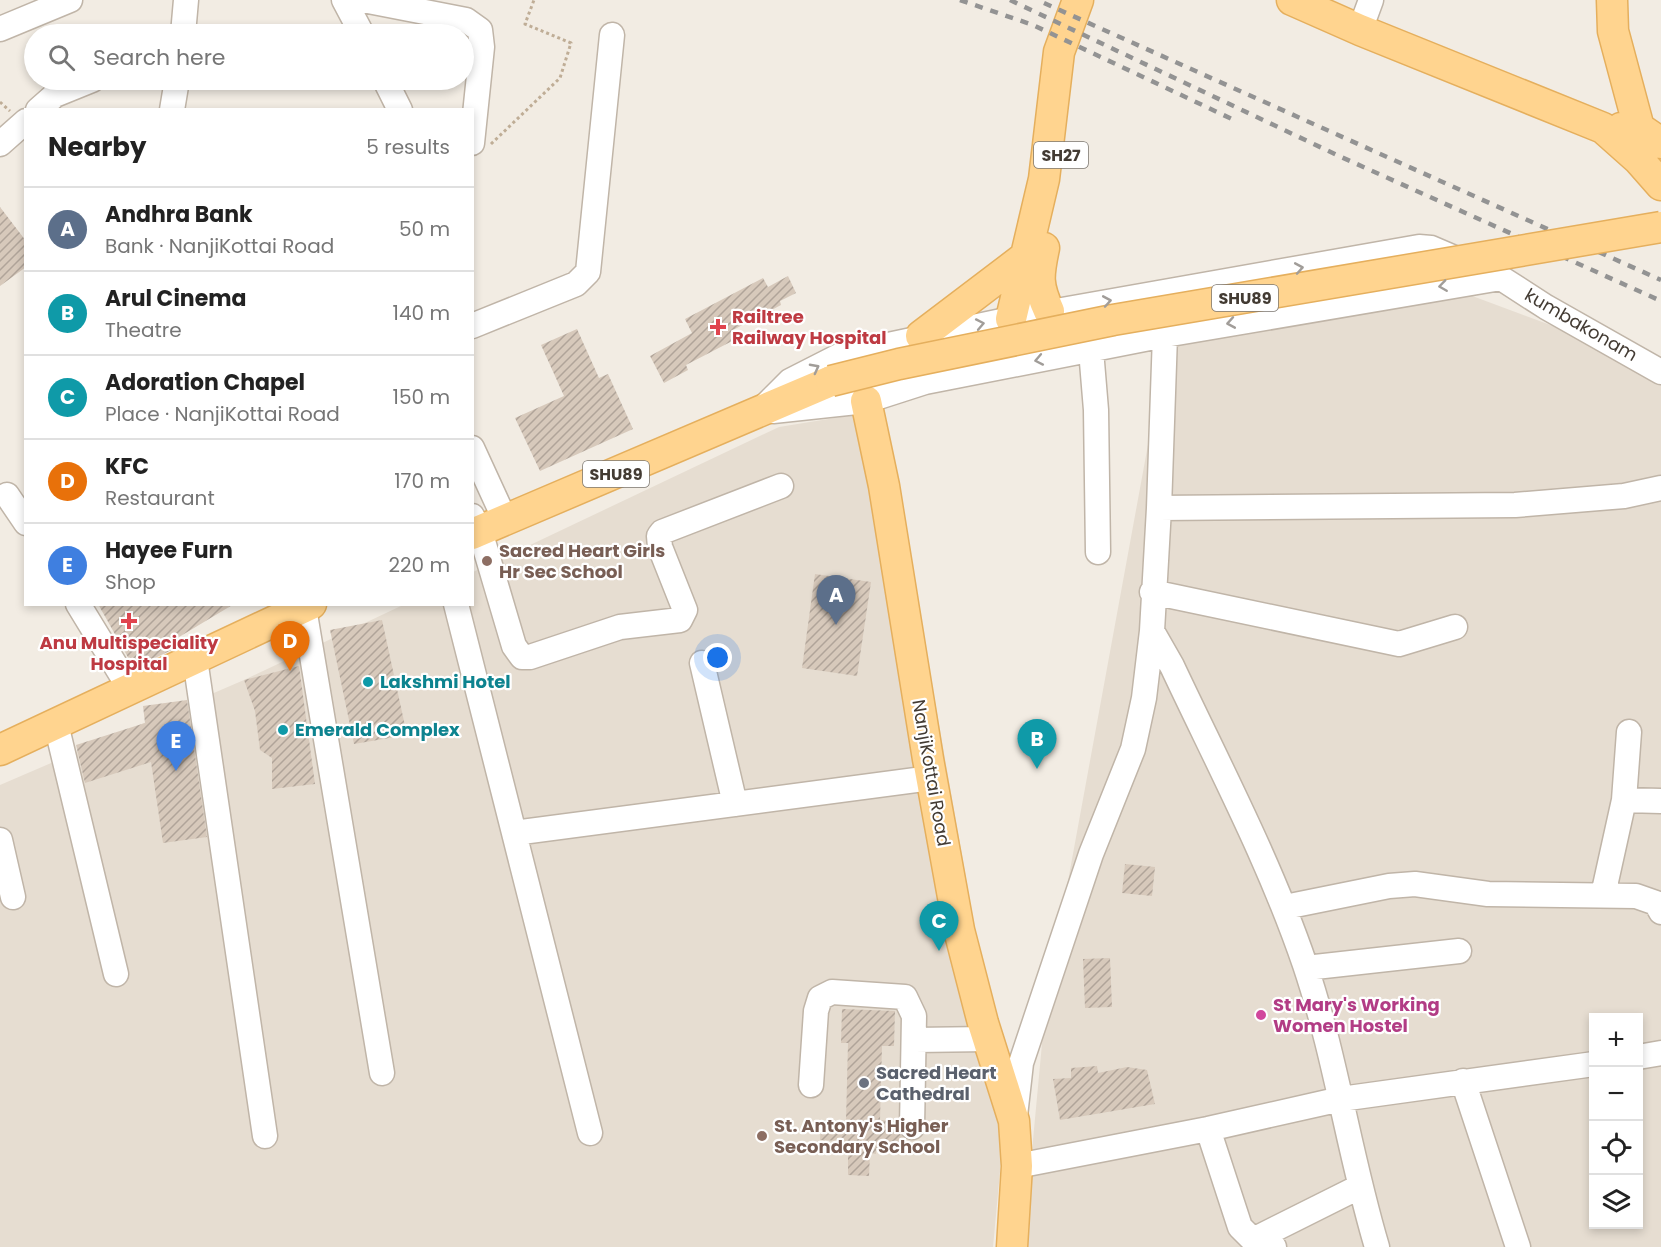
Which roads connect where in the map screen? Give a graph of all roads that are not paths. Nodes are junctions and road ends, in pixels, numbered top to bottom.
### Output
1 (70, 0) edge
2 (186, 0) edge
3 (344, 0) edge
4 (363, 0) edge
5 (1078, 0) edge
6 (1098, 0) edge
7 (1292, 0) edge
8 (1371, 0) edge
9 (1611, 0) edge
10 (184, 24) edge
11 (357, 24) edge
12 (472, 24) edge
13 (474, 26) edge
14 (0, 29) edge
15 (1360, 30) junction
16 (612, 35) dead end
17 (67, 90) edge
18 (175, 90) edge
19 (390, 90) edge
20 (40, 108) edge
21 (172, 108) edge
22 (399, 108) edge
23 (24, 123) edge
24 (1603, 128) junction
25 (1650, 136) edge
26 (0, 144) edge
27 (480, 145) edge
28 (1661, 185) edge
29 (1661, 227) edge
30 (1024, 257) junction
31 (1501, 278) junction
32 (1157, 292) junction
33 (1049, 312) junction
34 (1011, 319) junction
35 (474, 325) edge
36 (1165, 335) junction
37 (921, 336) junction
38 (1090, 350) junction
39 (1661, 372) edge
40 (866, 401) junction
41 (759, 411) junction
42 (474, 462) edge
43 (781, 486) dead end
44 (1661, 488) edge
45 (11, 493) edge
46 (1159, 508) junction
47 (24, 519) edge
48 (483, 526) edge
49 (1098, 552) dead end
50 (1152, 592) junction
51 (79, 606) edge
52 (307, 606) edge
53 (457, 606) edge
54 (272, 612) edge
55 (1455, 627) dead end
56 (1152, 631) junction
57 (195, 659) junction
58 (702, 663) dead end
59 (130, 689) junction
60 (56, 724) junction
61 (1629, 732) dead end
62 (0, 750) edge
63 (931, 778) junction
64 (1624, 801) junction
65 (1661, 801) edge
66 (735, 804) junction
67 (514, 833) junction
68 (0, 840) edge
69 (1603, 895) junction
70 (13, 897) dead end
71 (1285, 907) junction
72 (1661, 912) edge
73 (1459, 951) dead end
74 (1306, 968) junction
75 (116, 974) dead end
76 (988, 1039) junction
77 (915, 1040) junction
78 (1661, 1054) edge
79 (1643, 1056) edge
80 (1589, 1065) edge
81 (382, 1073) dead end
82 (1462, 1081) junction
83 (811, 1085) dead end
84 (1341, 1098) junction
85 (1014, 1121) junction
86 (912, 1127) dead end
87 (1208, 1129) junction
88 (590, 1132) dead end
89 (266, 1136) dead end
90 (1017, 1166) junction
91 (1359, 1187) junction
92 (1263, 1243) edge
93 (1012, 1247) edge
94 (1377, 1247) edge
95 (1518, 1247) edge

1 - 14 street
2 - 10 street
3 - 11 street
4 - 12 street
5 - 30 main road, SH27
6 - 33 main road, SH27
7 - 15 main road
8 - 15 street
9 - 25 main road
13 - 27 street
15 - 24 main road
16 - 35 street
17 - 20 street
18 - 21 street
19 - 22 street
23 - 26 street
24 - 25 main road
24 - 28 main road
29 - 41 main road, SHU89, bridge
30 - 34 main road, SH27
30 - 37 main road
32 -> 31 street, kumbakonam
31 -> 36 street
31 - 39 street, kumbakonam
33 -> 32 street, kumbakonam
32 - 36 street
33 - 34 street, kumbakonam
37 -> 34 street, kumbakonam
36 - 38 street
36 - 46 street
41 -> 37 street, kumbakonam
38 -> 40 street
38 - 49 street
40 - 41 street
40 - 63 main road, NanjiKottai Road
41 - 48 main road, SHU89
42 - 48 street
43 - 48 street
44 - 46 street
45 - 47 street
46 - 50 street
50 - 55 street
50 - 56 street
51 - 59 street
52 - 54 main road
52 - 81 street
53 - 67 street
54 - 57 main road
56 - 71 street
56 - 85 street
57 - 59 main road
57 - 89 street
58 - 66 street
59 - 60 main road
60 - 62 main road
60 - 75 street
61 - 64 street
63 - 66 street
63 - 76 main road, NanjiKottai Road
64 - 65 street
64 - 69 street
66 - 67 street
67 - 88 street
68 - 70 street
69 - 71 street
69 - 72 street
71 - 74 street
73 - 74 street
74 - 84 street
76 - 77 street
76 - 85 main road, NanjiKottai Road
77 - 83 street
77 - 86 street
78 - 79 street
80 - 82 street
82 - 84 street
82 - 95 street
84 - 87 street
84 - 91 street
85 - 90 main road, NanjiKottai Road
87 - 90 street
87 - 92 street
90 - 93 main road, NanjiKottai Road
91 - 92 street
91 - 94 street

